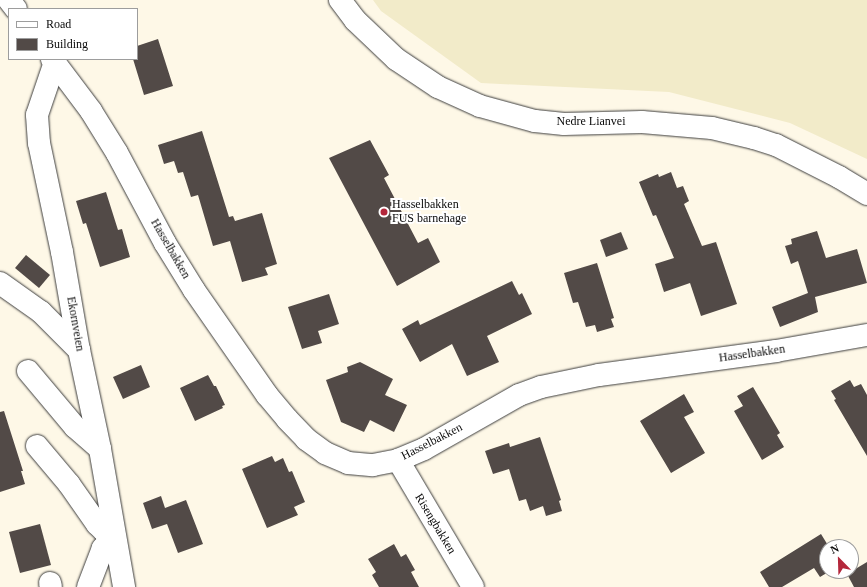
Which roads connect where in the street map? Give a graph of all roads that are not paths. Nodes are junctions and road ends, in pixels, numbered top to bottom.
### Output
1 (9, 0) edge
2 (340, 0) edge
3 (15, 8) edge
4 (54, 61) edge
5 (867, 194) edge
6 (0, 283) edge
7 (867, 335) edge
8 (78, 350) junction
9 (28, 371) dead end
10 (37, 446) dead end
11 (100, 449) junction
12 (398, 460) junction
13 (114, 537) junction
14 (88, 587) edge
15 (124, 587) edge
16 (472, 587) edge

1 - 3 street
2 - 5 street, Nedre Lianvei
4 - 8 street, Ekornveien
4 - 12 street, Hasselbakken
6 - 8 street
7 - 12 street, Hasselbakken
8 - 11 street, Ekornveien
9 - 11 street
10 - 13 street
11 - 13 street, Ekornveien
12 - 16 street, Risengbakken
13 - 14 street
13 - 15 street, Ekornveien

